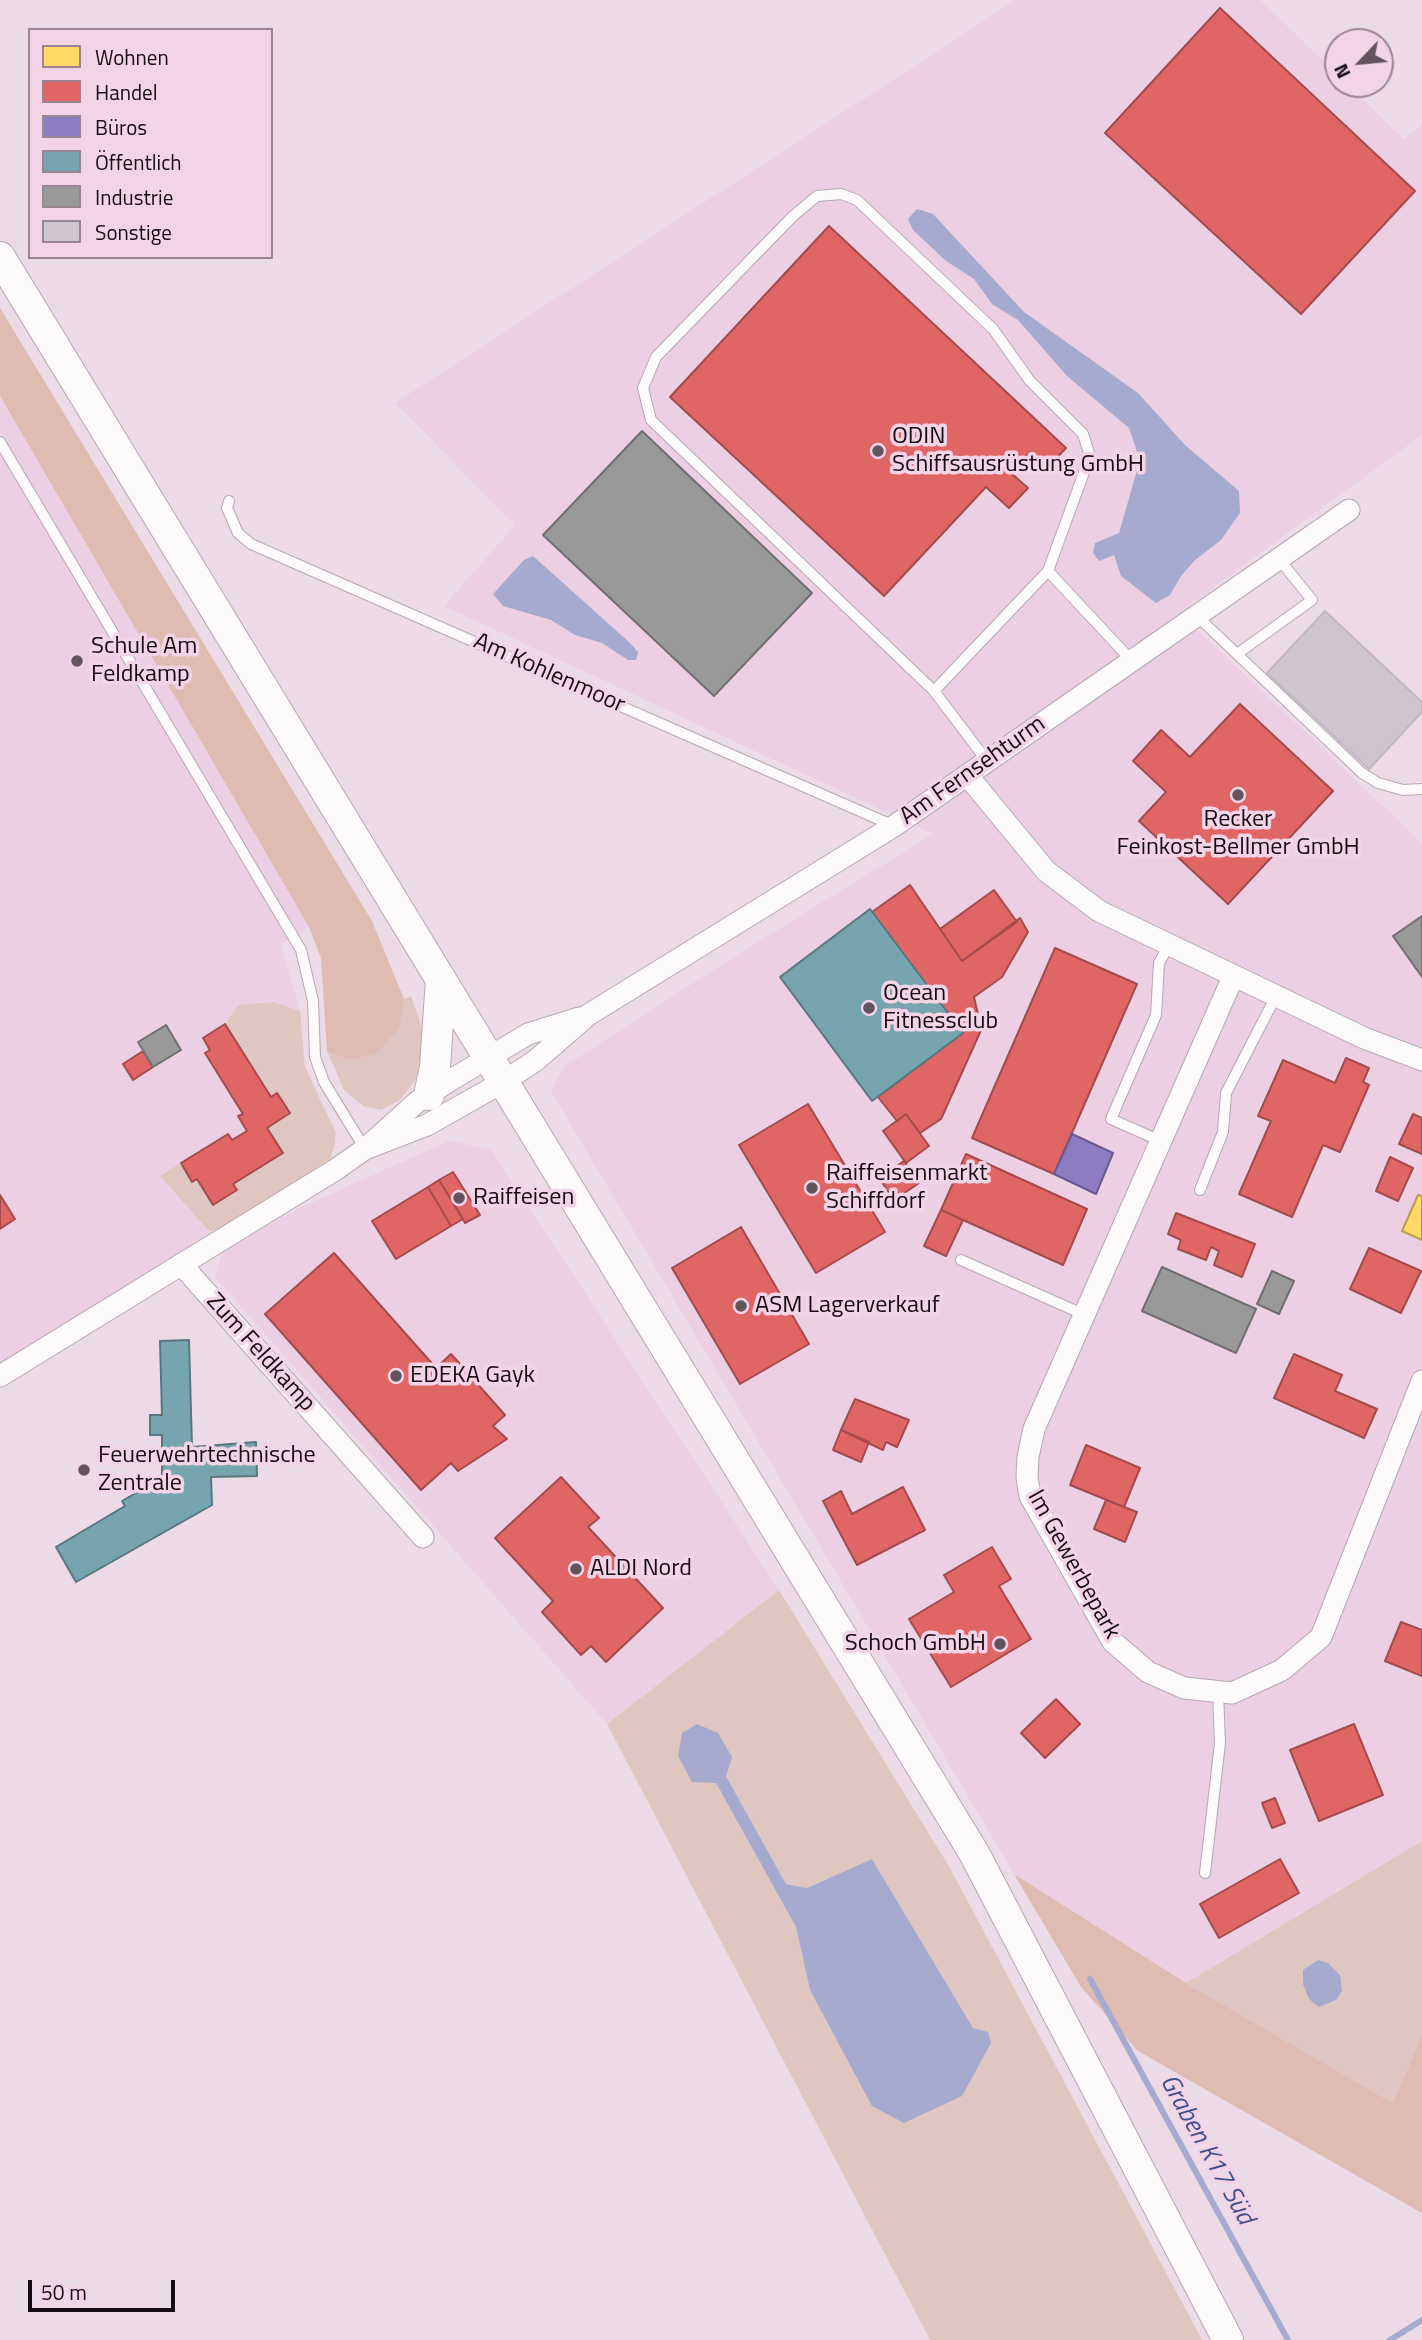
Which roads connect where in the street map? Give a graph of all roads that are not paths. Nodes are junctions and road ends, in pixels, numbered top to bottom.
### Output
1 (0, 257) edge
2 (0, 442) edge
3 (229, 501) dead end
4 (1349, 510) dead end
5 (1279, 559) junction
6 (1048, 571) junction
7 (1197, 616) junction
8 (1237, 654) junction
9 (1132, 661) junction
10 (934, 691) junction
11 (986, 761) junction
12 (967, 775) junction
13 (1422, 789) edge
14 (894, 826) junction
15 (1169, 945) junction
16 (1233, 977) junction
17 (441, 979) junction
18 (1276, 996) junction
19 (587, 1015) junction
20 (1422, 1060) edge
21 (496, 1070) junction
22 (429, 1095) junction
23 (1163, 1142) junction
24 (365, 1149) junction
25 (1200, 1190) dead end
26 (961, 1260) dead end
27 (181, 1265) junction
28 (1085, 1315) junction
29 (0, 1376) edge
30 (1422, 1381) edge
31 (423, 1537) dead end
32 (1218, 1692) junction
33 (1205, 1873) dead end
34 (1228, 2340) edge

1 - 17 main road
2 - 24 lane
3 - 14 lane, Am Kohlenmoor
4 - 5 street, Am Fernsehturm
5 - 7 street, Am Fernsehturm
5 - 8 lane
6 - 9 lane
6 - 10 lane
6 - 10 lane
7 - 8 lane
7 - 9 street, Am Fernsehturm
8 - 13 lane
9 - 11 street, Am Fernsehturm
10 - 11 lane
11 - 12 street, Am Fernsehturm
12 - 14 street, Am Fernsehturm
12 - 15 street
14 - 19 street, Am Fernsehturm
15 - 16 street
15 - 23 lane
16 - 18 street
16 - 23 street, Im Gewerbepark
17 - 21 main road
17 - 22 main road
18 - 20 street
18 - 25 lane
19 - 21 street, Am Fernsehturm
19 - 21 street, Am Fernsehturm
21 - 22 street
21 - 24 street
21 - 34 main road
22 - 24 street
23 - 28 street, Im Gewerbepark
24 - 27 street
26 - 28 lane
27 - 29 street
27 - 31 street, Zum Feldkamp
28 - 32 street, Im Gewerbepark
30 - 32 street, Im Gewerbepark
32 - 33 lane

